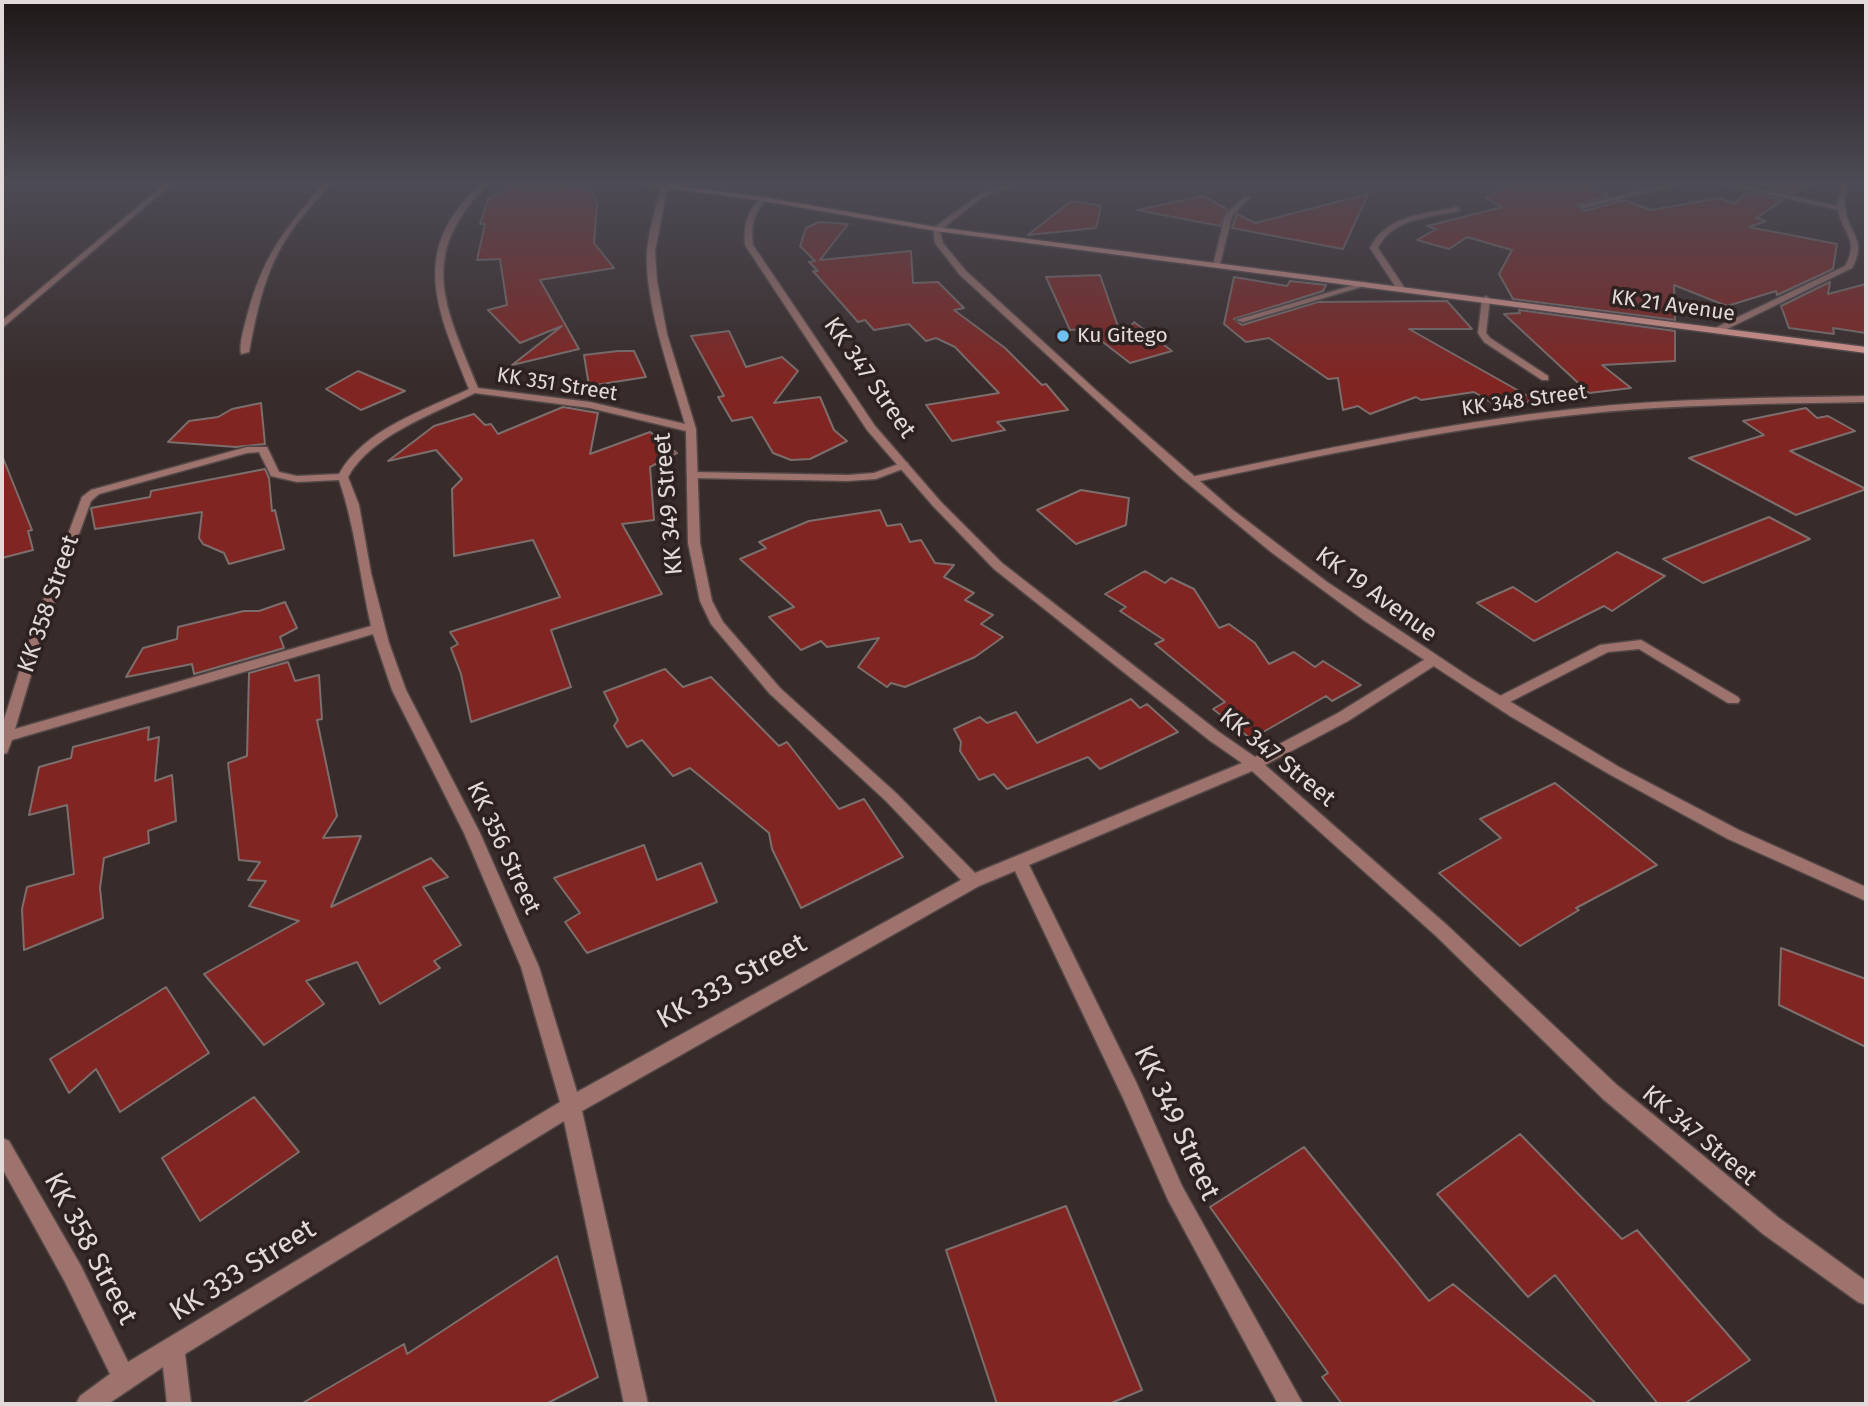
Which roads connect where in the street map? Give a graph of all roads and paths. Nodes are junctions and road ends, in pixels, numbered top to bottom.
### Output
1 (91, 250) edge
2 (276, 250) edge
3 (440, 250) edge
4 (651, 250) edge
5 (752, 250) edge
6 (944, 250) edge
7 (1101, 250) edge
8 (1220, 250) edge
9 (1375, 250) edge
10 (1862, 258) edge
11 (1216, 264) junction
12 (1367, 284) junction
13 (1400, 287) junction
14 (1486, 299) junction
15 (1240, 320) dead end
16 (2, 325) edge
17 (1718, 330) junction
18 (1866, 350) edge
19 (244, 352) dead end
20 (1545, 378) dead end
21 (474, 390) junction
22 (1866, 399) edge
23 (691, 429) junction
24 (904, 465) junction
25 (692, 475) junction
26 (344, 477) junction
27 (1191, 480) junction
28 (378, 628) junction
29 (1432, 661) junction
30 (1734, 700) dead end
31 (1499, 702) junction
32 (4, 743) edge
33 (1254, 764) junction
34 (1019, 862) junction
35 (973, 881) junction
36 (1866, 894) edge
37 (571, 1106) junction
38 (2, 1148) edge
39 (1866, 1294) edge
40 (173, 1347) junction
41 (124, 1378) junction
42 (88, 1404) edge
43 (179, 1404) edge
44 (636, 1404) edge
45 (1291, 1404) edge

1 - 16 street
2 - 19 street
3 - 21 street, KK 351 Street
4 - 23 street, KK 349 Street
5 - 24 street, KK 347 Street
6 - 27 street, KK 19 Avenue
7 - 11 main road, KK 21 Avenue
8 - 11 street
9 - 13 street
10 - 17 street
11 - 12 main road, KK 21 Avenue
12 - 13 main road, KK 21 Avenue
12 - 15 street
13 - 14 main road, KK 21 Avenue
14 - 17 main road, KK 21 Avenue
14 - 20 street
17 - 18 main road, KK 21 Avenue
21 - 23 street, KK 351 Street
21 - 26 street
22 - 27 street, KK 348 Street
23 - 25 street, KK 349 Street
24 - 25 street
24 - 33 street, KK 347 Street
25 - 35 street, KK 349 Street
26 - 28 street, KK 356 Street
26 - 32 street, KK 358 Street
27 - 29 street, KK 19 Avenue
28 - 32 street
28 - 37 street, KK 356 Street
29 - 31 street, KK 19 Avenue
29 - 33 street, KK 333 Street
30 - 31 street
31 - 36 street, KK 19 Avenue
33 - 34 street, KK 333 Street
33 - 39 street, KK 347 Street
34 - 35 street, KK 333 Street
34 - 45 street, KK 349 Street
35 - 37 street, KK 333 Street
37 - 40 street, KK 333 Street
37 - 44 street, KK 356 Street
38 - 41 street, KK 358 Street
40 - 41 street, KK 333 Street
40 - 43 street
41 - 42 street, KK 333 Street

